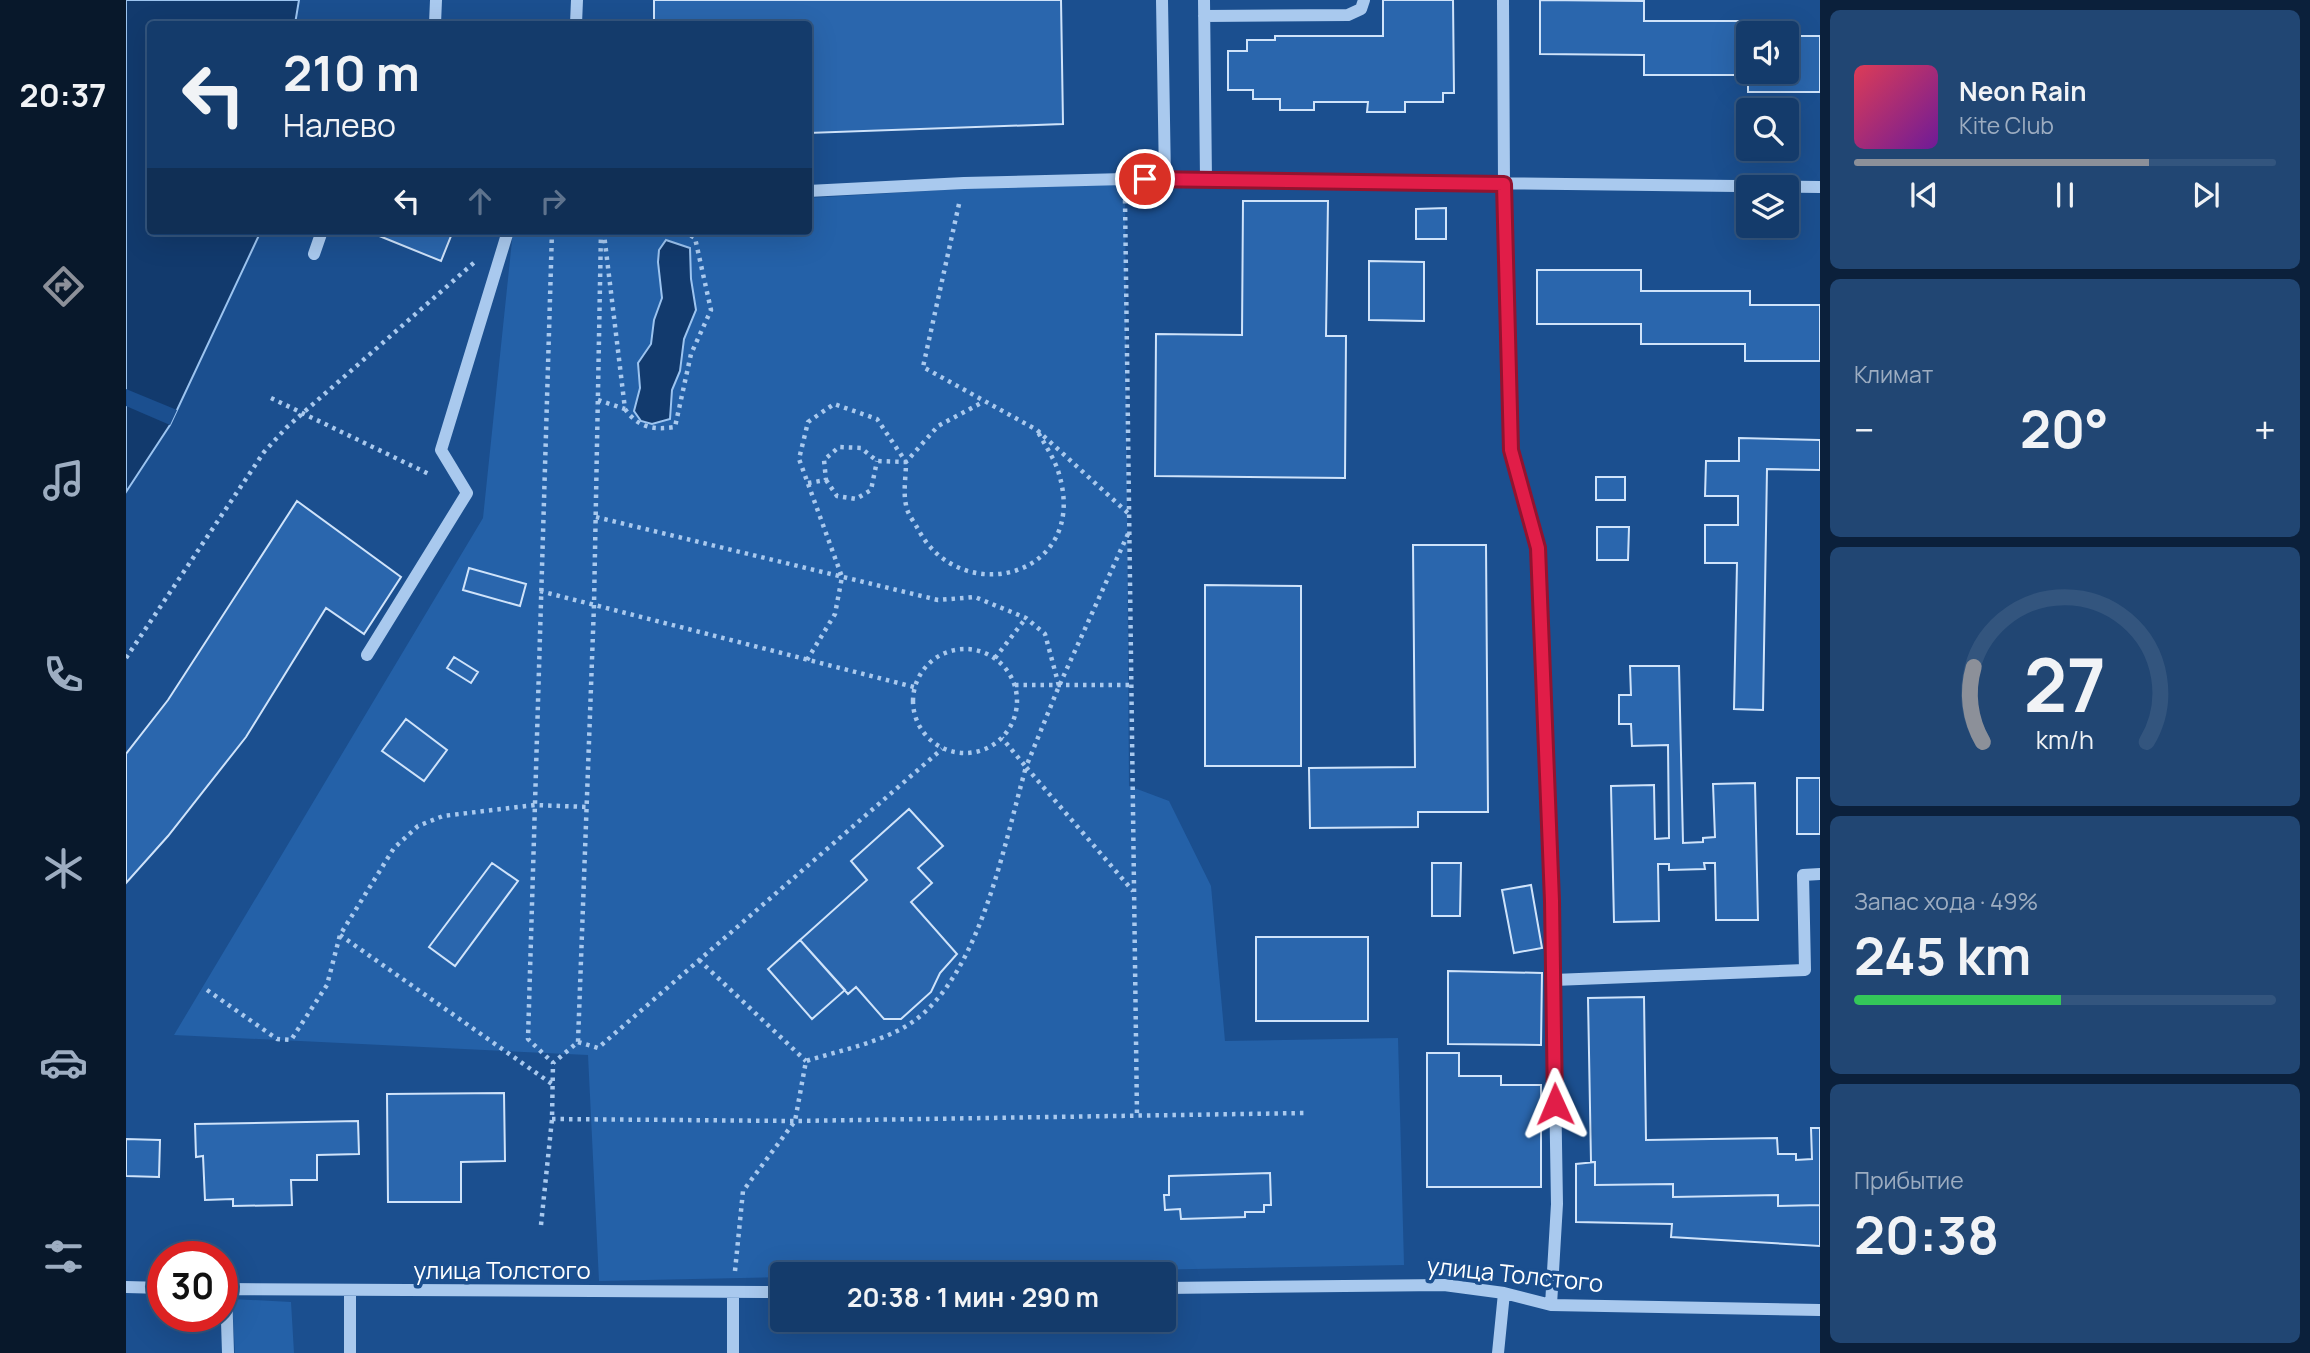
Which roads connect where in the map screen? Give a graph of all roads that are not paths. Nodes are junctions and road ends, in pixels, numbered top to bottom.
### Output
1 (436, 0) edge
2 (577, 0) edge
3 (1162, 0) edge
4 (1204, 0) edge
5 (1364, 0) edge
6 (1503, 0) edge
7 (1204, 16) junction
8 (435, 21) edge
9 (576, 21) edge
10 (1165, 179) junction
11 (1206, 180) junction
12 (1504, 184) junction
13 (1820, 187) edge
14 (812, 191) edge
15 (321, 235) edge
16 (507, 235) edge
17 (314, 254) dead end
18 (367, 655) dead end
19 (1820, 874) edge
20 (1554, 980) junction
21 (126, 1287) edge
22 (147, 1287) edge
23 (1176, 1288) edge
24 (238, 1289) edge
25 (350, 1292) junction
26 (770, 1292) edge
27 (733, 1293) junction
28 (1504, 1293) junction
29 (1551, 1305) junction
30 (1820, 1310) edge
31 (227, 1332) edge
32 (228, 1353) edge
33 (350, 1353) edge
34 (733, 1353) edge
35 (1497, 1353) edge

1 - 8 street
2 - 9 street
3 - 10 street
4 - 7 street
5 - 7 street
6 - 12 street
7 - 11 street
10 - 11 street
10 - 14 street
11 - 12 street
12 - 13 street
12 - 20 street
15 - 17 street
16 - 18 street
19 - 20 street
20 - 29 street
21 - 22 street
23 - 28 street, улица Толстого
24 - 25 street, улица Толстого
25 - 27 street, улица Толстого
25 - 33 street
26 - 27 street, улица Толстого
27 - 34 street
28 - 29 street, улица Толстого
28 - 35 street
29 - 30 street, улица Толстого
31 - 32 street

